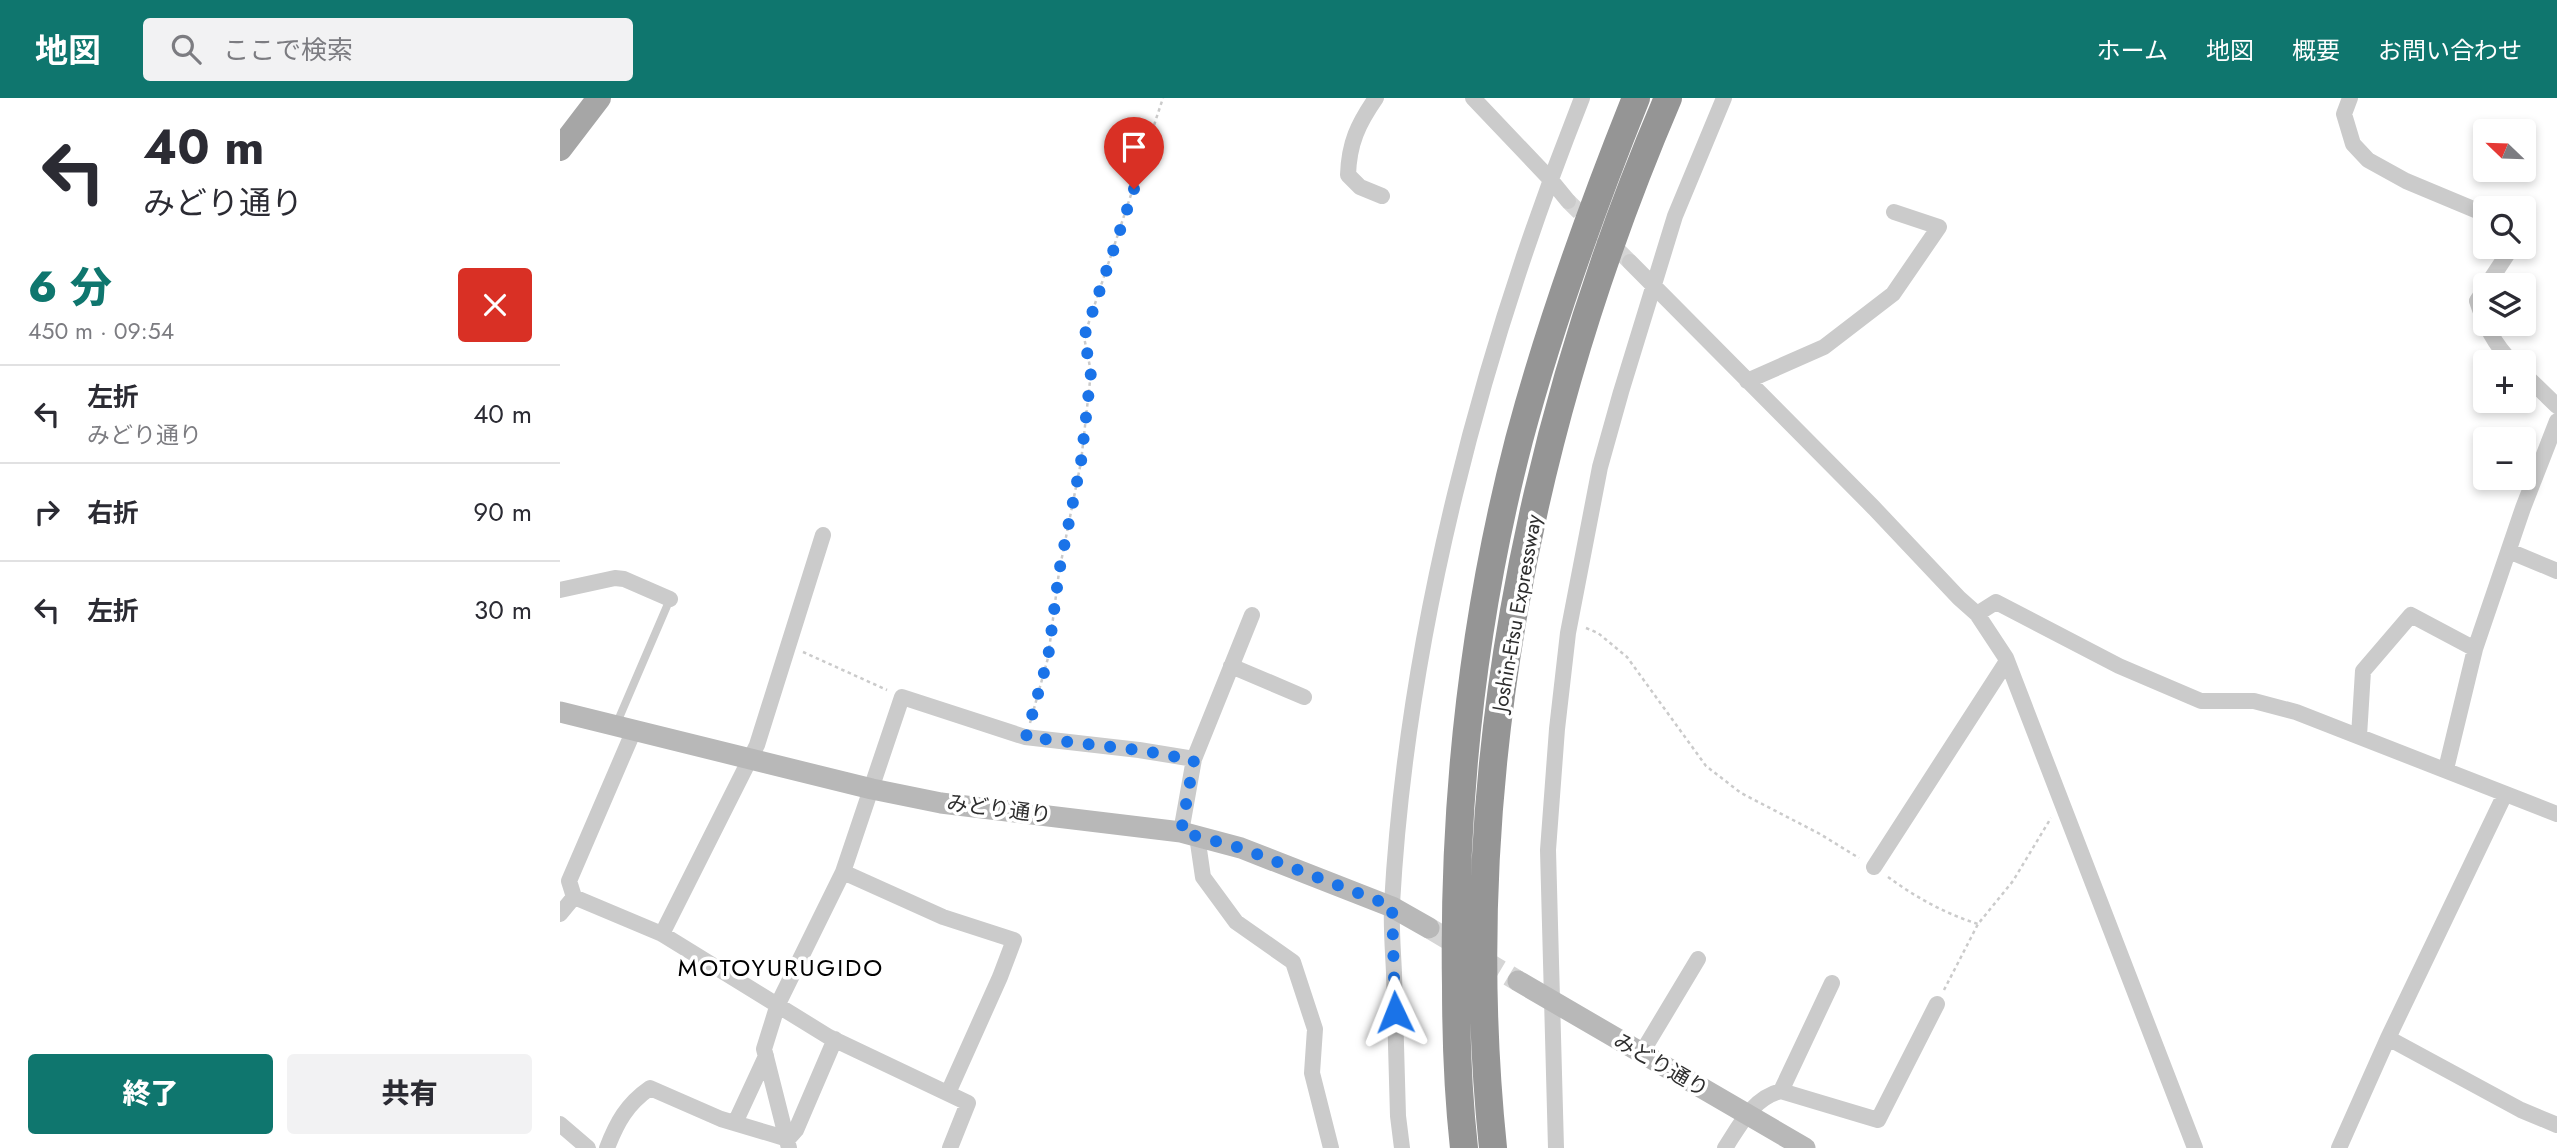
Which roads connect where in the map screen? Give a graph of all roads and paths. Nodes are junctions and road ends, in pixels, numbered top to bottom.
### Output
1 (599, 98) edge
2 (1163, 98) edge
3 (1377, 98) edge
4 (1473, 98) edge
5 (1582, 98) edge
6 (1636, 98) edge
7 (1668, 98) edge
8 (1724, 98) edge
9 (2350, 98) edge
10 (560, 149) edge
11 (1550, 179) junction
12 (1382, 196) dead end
13 (1568, 201) tunnel mouth
14 (2473, 209) edge
15 (1894, 212) dead end
16 (1630, 262) tunnel mouth
17 (1654, 287) junction
18 (1746, 381) junction
19 (2536, 386) edge
20 (2557, 406) edge
21 (2557, 421) edge
22 (823, 535) dead end
23 (2509, 551) junction
24 (2557, 571) edge
25 (560, 590) edge
26 (670, 599) joint
27 (1977, 614) junction
28 (1252, 615) dead end
29 (1571, 620) junction
30 (790, 646) junction
31 (2475, 649) junction
32 (2007, 661) junction
33 (1231, 666) junction
34 (902, 697) junction
35 (1304, 697) dead end
36 (560, 712) edge
37 (625, 728) junction
38 (2359, 736) junction
39 (1026, 737) junction
40 (750, 758) junction
41 (1194, 760) junction
42 (2446, 769) junction
43 (872, 789) junction
44 (2505, 794) junction
45 (2065, 807) junction
46 (2557, 814) edge
47 (1189, 834) junction
48 (1874, 867) junction
49 (843, 872) junction
50 (574, 897) junction
51 (1392, 906) junction
52 (560, 914) edge
53 (1978, 924) junction
54 (1429, 928) tunnel mouth
55 (662, 934) junction
56 (1698, 959) dead end
57 (1518, 981) tunnel mouth
58 (1832, 983) dead end
59 (1551, 1001) junction
60 (778, 1004) junction
61 (1937, 1004) joint
62 (2388, 1038) junction
63 (835, 1039) junction
64 (1641, 1054) junction
65 (766, 1056) junction
66 (1781, 1091) junction
67 (948, 1093) junction
68 (1747, 1115) junction
69 (736, 1123) junction
70 (560, 1124) edge
71 (2557, 1125) edge
72 (789, 1143) edge
73 (953, 1147) edge
74 (588, 1148) edge
75 (607, 1148) edge
76 (1331, 1148) edge
77 (1402, 1148) edge
78 (1464, 1148) edge
79 (1493, 1148) edge
80 (1556, 1148) edge
81 (1725, 1148) edge
82 (1804, 1148) edge
83 (2195, 1148) edge
84 (2339, 1148) edge

1 - 10 main road
2 - 39 path
3 - 12 street
4 - 11 street
5 - 11 street
6 - 78 highway, Joshin-Etsu Expressway
7 - 79 highway, Joshin-Etsu Expressway
8 - 17 street
9 - 14 street
11 - 13 street
11 - 51 street
15 - 18 street
16 - 17 street
17 - 18 street
17 - 29 street
18 - 27 street
19 - 20 street
21 - 23 street
22 - 30 street
23 - 24 street
23 - 31 street
25 - 26 street
26 - 37 lane
27 - 32 street
27 - 38 street
28 - 33 street
29 - 48 path
29 - 59 street
30 - 34 path
30 - 40 street
31 - 38 street
31 - 42 street
32 - 45 street
32 - 48 street
33 - 35 street
33 - 41 street
34 - 39 street
34 - 43 street
36 - 37 street, みどり通り
37 - 40 street, みどり通り
37 - 50 street
38 - 42 street
39 - 41 street
40 - 43 street, みどり通り
40 - 55 street
41 - 47 street
42 - 44 street
43 - 47 street, みどり通り
43 - 49 street
44 - 46 street
44 - 62 street
45 - 53 path
45 - 83 street
47 - 51 street, みどり通り
47 - 76 street
48 - 53 path
49 - 60 street
49 - 67 street
50 - 52 street
50 - 55 street
51 - 54 street, みどり通り
51 - 77 street
53 - 61 path
55 - 60 street
56 - 64 street
57 - 59 street, みどり通り
58 - 66 street
59 - 64 street, みどり通り
59 - 80 street
60 - 63 street
60 - 65 street
61 - 66 street
62 - 71 street
62 - 84 street
63 - 67 street
63 - 72 street
64 - 68 street, みどり通り
65 - 69 street
65 - 72 street
66 - 68 street
67 - 73 street
68 - 81 street
68 - 82 street, みどり通り
69 - 72 street
69 - 75 street
70 - 74 street

